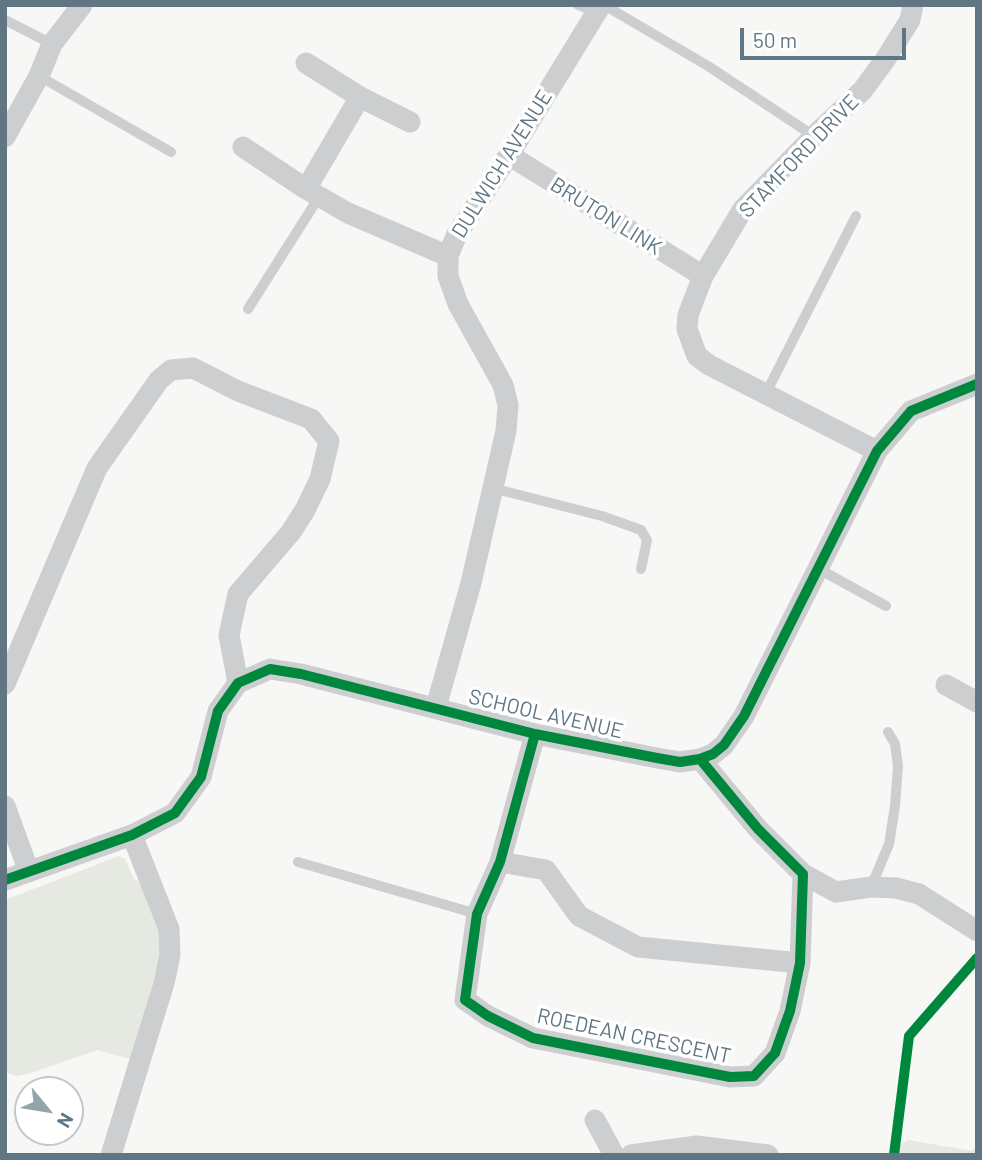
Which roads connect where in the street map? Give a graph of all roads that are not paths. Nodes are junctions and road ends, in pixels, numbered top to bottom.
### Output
1 (82, 5) edge
2 (913, 5) edge
3 (594, 7) edge
4 (5, 20) edge
5 (52, 44) junction
6 (306, 64) dead end
7 (38, 76) junction
8 (360, 97) junction
9 (410, 122) dead end
10 (814, 136) junction
11 (5, 137) edge
12 (243, 147) dead end
13 (171, 152) dead end
14 (509, 155) junction
15 (312, 193) junction
16 (856, 216) dead end
17 (448, 256) junction
18 (703, 276) junction
19 (248, 309) dead end
20 (977, 384) edge
21 (765, 395) junction
22 (877, 451) junction
23 (492, 488) junction
24 (817, 568) junction
25 (641, 569) dead end
26 (886, 607) dead end
27 (238, 683) junction
28 (5, 684) edge
29 (946, 685) dead end
30 (977, 702) edge
31 (436, 707) junction
32 (888, 732) dead end
33 (535, 734) junction
34 (700, 759) junction
35 (5, 806) edge
36 (132, 835) junction
37 (298, 862) dead end
38 (500, 862) junction
39 (29, 872) junction
40 (803, 874) junction
41 (5, 880) edge
42 (871, 887) junction
43 (477, 914) junction
44 (977, 931) edge
45 (800, 963) junction
46 (595, 1120) dead end
47 (111, 1155) edge
48 (614, 1155) edge
49 (631, 1155) edge
50 (768, 1155) edge

1 - 5 street
2 - 10 street, STAMFORD DRIVE
3 - 10 lane
3 - 14 street, DULWICH AVENUE
4 - 5 lane
5 - 7 street
6 - 8 street
7 - 11 street
7 - 13 lane
8 - 9 street
8 - 15 street
10 - 18 street, STAMFORD DRIVE
12 - 15 street
14 - 17 street, DULWICH AVENUE
14 - 18 street, BRUTON LINK
15 - 17 street
15 - 19 lane
16 - 21 lane
17 - 23 street, DULWICH AVENUE
18 - 21 street, STAMFORD DRIVE
20 - 22 street
21 - 22 street, STAMFORD DRIVE
22 - 24 street
23 - 25 lane
23 - 31 street, DULWICH AVENUE
24 - 26 lane
24 - 34 street
27 - 28 street
27 - 31 street, SCHOOL AVENUE
27 - 36 street
29 - 30 street
31 - 33 street, SCHOOL AVENUE
32 - 42 lane
33 - 34 street, SCHOOL AVENUE
33 - 38 street, ROEDEAN CRESCENT
34 - 40 street
35 - 39 street
36 - 39 street
36 - 47 street
37 - 43 lane
38 - 43 street, ROEDEAN CRESCENT
38 - 45 street
39 - 41 street
40 - 42 street
40 - 45 street, ROEDEAN CRESCENT
42 - 44 street
43 - 45 street, ROEDEAN CRESCENT
46 - 48 street
49 - 50 street

